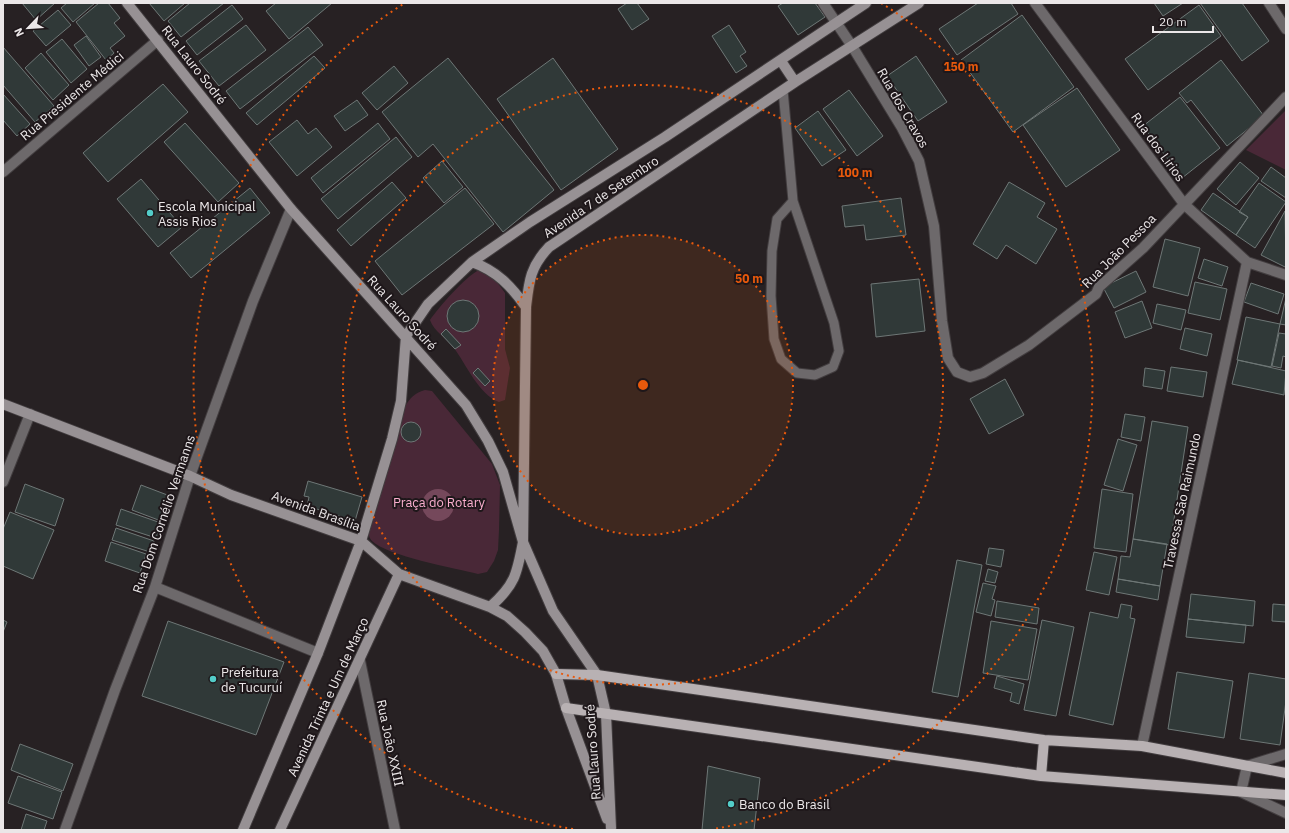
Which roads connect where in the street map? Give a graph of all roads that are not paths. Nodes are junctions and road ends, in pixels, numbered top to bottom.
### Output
1 (127, 3) edge
2 (823, 3) edge
3 (866, 3) edge
4 (919, 3) edge
5 (1035, 3) edge
6 (1269, 3) edge
7 (836, 22) junction
8 (1286, 29) edge
9 (158, 40) junction
10 (852, 46) junction
11 (781, 62) junction
12 (795, 82) junction
13 (783, 90) junction
14 (1286, 97) edge
15 (3, 172) edge
16 (793, 201) junction
17 (1184, 204) junction
18 (291, 208) junction
19 (472, 262) junction
20 (1247, 262) junction
21 (1286, 275) edge
22 (526, 308) junction
23 (406, 336) junction
24 (948, 358) joint
25 (3, 404) edge
26 (30, 414) junction
27 (190, 476) junction
28 (3, 482) edge
29 (361, 542) junction
30 (523, 542) junction
31 (399, 574) junction
32 (155, 587) junction
33 (490, 607) junction
34 (318, 653) junction
35 (360, 661) junction
36 (556, 674) junction
37 (598, 675) junction
38 (566, 708) junction
39 (606, 714) junction
40 (1044, 740) junction
41 (1142, 746) junction
42 (1286, 754) edge
43 (1247, 766) junction
44 (1286, 773) edge
45 (1041, 776) junction
46 (1241, 792) junction
47 (1286, 795) edge
48 (1286, 813) edge
49 (611, 829) edge
50 (66, 830) edge
51 (243, 830) edge
52 (280, 830) edge
53 (395, 830) edge

1 - 9 street, Rua Lauro Sodré
2 - 7 street, Rua dos Cravos
3 - 7 street
4 - 10 street, Avenida 7 de Setembro
5 - 17 street, Rua dos Lírios
6 - 8 street
7 - 10 street, Rua dos Cravos
7 - 11 street
9 - 15 street, Rua Presidente Médici
9 - 18 street, Rua Lauro Sodré
10 - 12 street, Avenida 7 de Setembro
10 - 24 street, Rua dos Cravos
11 - 12 street
11 - 19 street
12 - 13 street, Avenida 7 de Setembro
13 - 16 lane
13 - 22 street, Avenida 7 de Setembro
14 - 17 street, Rua João Pessoa
16 - 16 lane
17 - 20 street, Rua dos Lírios
17 - 24 street, Rua João Pessoa
18 - 23 street, Rua Lauro Sodré
18 - 27 street, Rua Dom Cornélio Vermanns
19 - 22 street
19 - 23 street
20 - 21 street, Rua dos Lírios
20 - 41 street, Travessa São Raimundo
22 - 30 street, Avenida 7 de Setembro
23 - 29 street, Avenida Trinta e Um de Março
23 - 30 street, Rua Lauro Sodré
25 - 26 street, Avenida Brasília
26 - 27 street, Avenida Brasília
26 - 28 street
27 - 29 street, Avenida Brasília
27 - 32 street, Rua Dom Cornélio Vermanns
29 - 31 street, Avenida Brasília
29 - 34 street, Avenida Trinta e Um de Março
30 - 33 street
30 - 37 street, Rua Lauro Sodré
31 - 33 street, Avenida Brasília
31 - 35 street, Avenida Trinta e Um de Março
32 - 34 street
32 - 50 street, Rua Dom Cornélio Vermanns
33 - 36 street, Avenida Brasília
34 - 51 street, Avenida Trinta e Um de Março
35 - 52 street, Avenida Trinta e Um de Março
35 - 53 street, Rua João XXIII
36 - 37 main road
36 - 38 street, Avenida Brasília
37 - 39 street, Rua Lauro Sodré
37 - 40 main road
38 - 39 main road
38 - 49 street, Rua Lauro Sodré
39 - 45 main road
39 - 49 street, Rua Lauro Sodré
40 - 41 main road
40 - 45 main road
41 - 43 main road
42 - 43 street
43 - 44 main road
43 - 46 street
45 - 46 main road
46 - 47 main road
46 - 48 street

